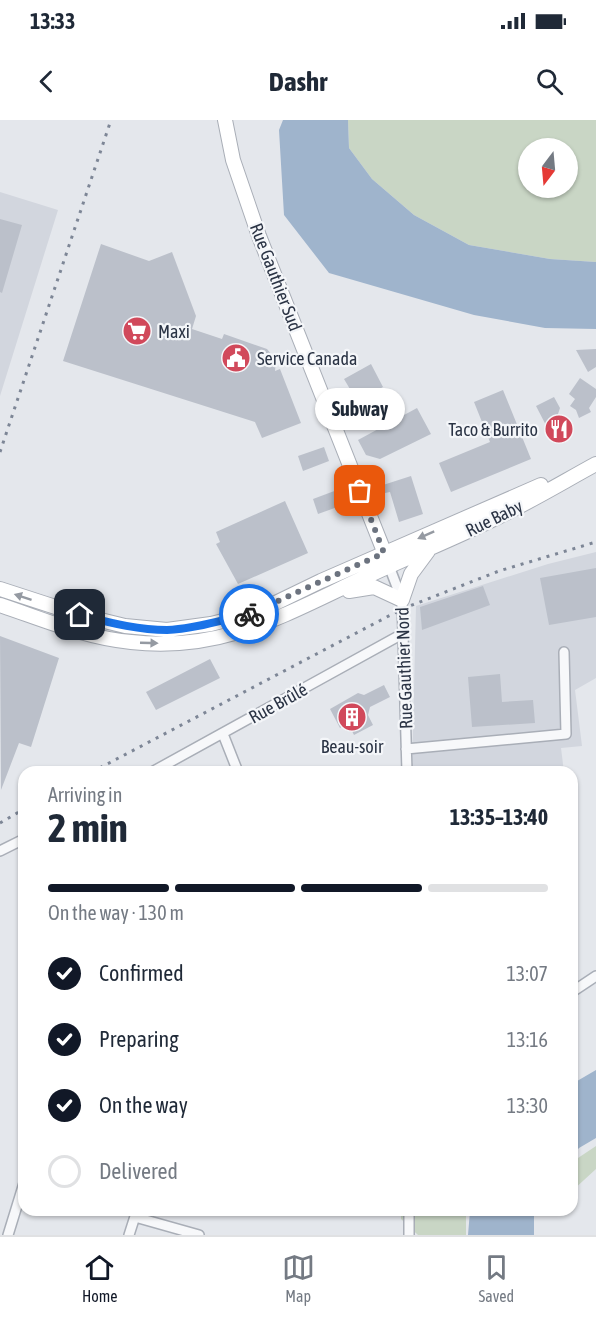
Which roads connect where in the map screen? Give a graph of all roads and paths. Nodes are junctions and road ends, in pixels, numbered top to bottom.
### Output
1 (225, 120) edge
2 (596, 464) edge
3 (431, 547) junction
4 (387, 560) junction
5 (0, 589) edge
6 (402, 600) junction
7 (0, 605) edge
8 (308, 605) junction
9 (404, 633) junction
10 (564, 652) dead end
11 (223, 734) junction
12 (406, 749) junction
13 (163, 766) edge
14 (236, 766) edge
15 (407, 766) edge
16 (18, 842) edge
17 (0, 851) edge
18 (596, 976) edge
19 (578, 988) edge
20 (18, 1202) edge
21 (135, 1216) edge
22 (142, 1216) edge
23 (409, 1216) edge
24 (8, 1235) edge
25 (129, 1235) edge
26 (199, 1235) edge
27 (409, 1235) edge

1 - 4 main road, Rue Gauthier Sud
2 - 3 main road, Rue Baby
2 -> 4 main road, Rue Baby
3 - 4 main road, Rue Baby
3 - 6 main road
4 -> 5 main road
4 - 6 street, Rue Gauthier Nord
4 - 8 main road
6 - 8 main road
6 - 9 street, Rue Gauthier Nord
7 -> 8 main road
9 - 11 street, Rue Brûlé
9 - 12 street, Rue Gauthier Nord
10 - 12 street
11 - 13 street, Rue Brûlé
11 - 14 street
12 - 15 street, Rue Gauthier Nord
16 - 17 street
18 - 19 street
20 - 24 street
21 - 25 street
22 - 26 street
23 - 27 street

